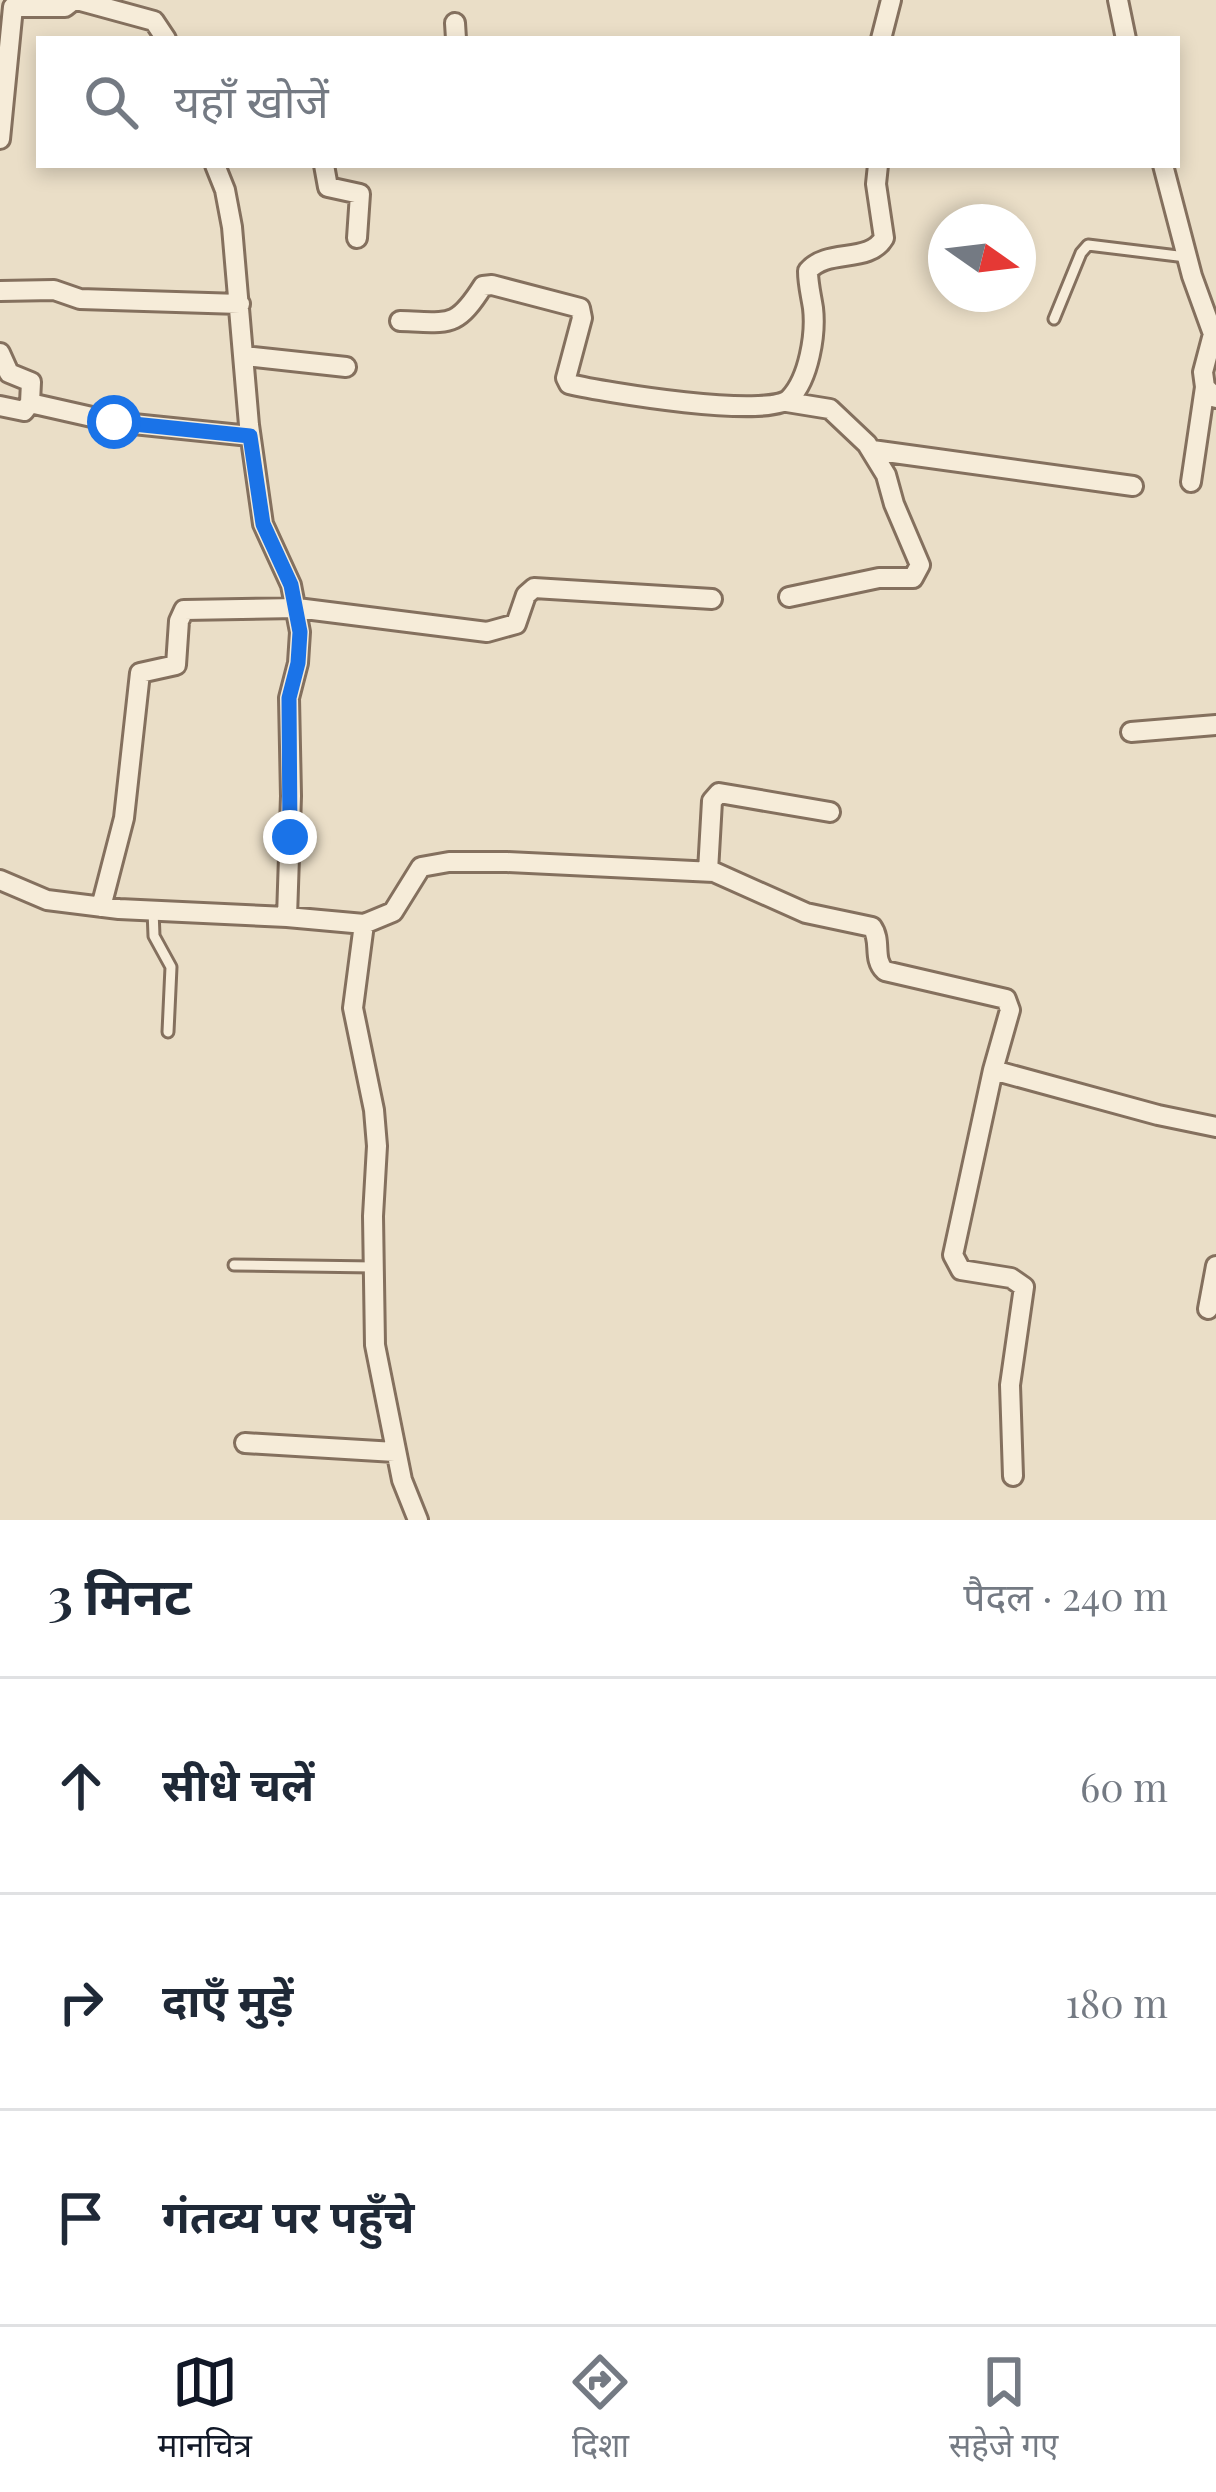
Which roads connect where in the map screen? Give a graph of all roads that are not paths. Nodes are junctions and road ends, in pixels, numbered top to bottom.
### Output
1 (76, 0) edge
2 (891, 0) edge
3 (1118, 0) edge
4 (7, 7) edge
5 (164, 36) edge
6 (882, 36) edge
7 (1125, 36) edge
8 (0, 140) edge
9 (216, 168) edge
10 (325, 168) edge
11 (878, 168) edge
12 (1164, 168) edge
13 (357, 238) dead end
14 (1186, 257) junction
15 (0, 292) edge
16 (240, 304) junction
17 (1054, 319) dead end
18 (400, 320) dead end
19 (0, 353) edge
20 (245, 356) junction
21 (346, 367) dead end
22 (1210, 393) edge
23 (787, 402) junction
24 (30, 404) junction
25 (0, 406) edge
26 (250, 436) junction
27 (872, 450) junction
28 (1191, 482) dead end
29 (1133, 486) dead end
30 (789, 597) dead end
31 (712, 599) dead end
32 (297, 608) junction
33 (1216, 725) edge
34 (1131, 732) dead end
35 (830, 812) dead end
36 (708, 871) junction
37 (0, 880) edge
38 (101, 907) junction
39 (153, 910) junction
40 (287, 917) junction
41 (364, 924) junction
42 (168, 1032) dead end
43 (993, 1070) junction
44 (1216, 1126) edge
45 (233, 1264) dead end
46 (1216, 1266) edge
47 (374, 1267) junction
48 (1208, 1310) dead end
49 (245, 1443) dead end
50 (395, 1452) junction
51 (1013, 1476) dead end
52 (418, 1520) edge

1 - 4 street
1 - 5 street
2 - 6 street
3 - 7 street
4 - 8 street
9 - 16 street
10 - 13 street
11 - 23 street
12 - 14 street
14 - 17 lane
14 - 22 street
15 - 16 street
16 - 20 street
18 - 23 street
19 - 24 street
20 - 21 street
20 - 26 street
22 - 28 street
23 - 27 street
24 - 25 street
24 - 26 street
26 - 32 street
27 - 29 street
27 - 30 street
31 - 32 street
32 - 38 street
32 - 40 street
33 - 34 street
35 - 36 street
36 - 41 street
36 - 43 street
37 - 38 street
38 - 39 street
39 - 40 street
39 - 42 lane
40 - 41 street
41 - 47 street
43 - 44 street
43 - 51 street
45 - 47 lane
46 - 48 street
47 - 50 street
49 - 50 street
50 - 52 street

